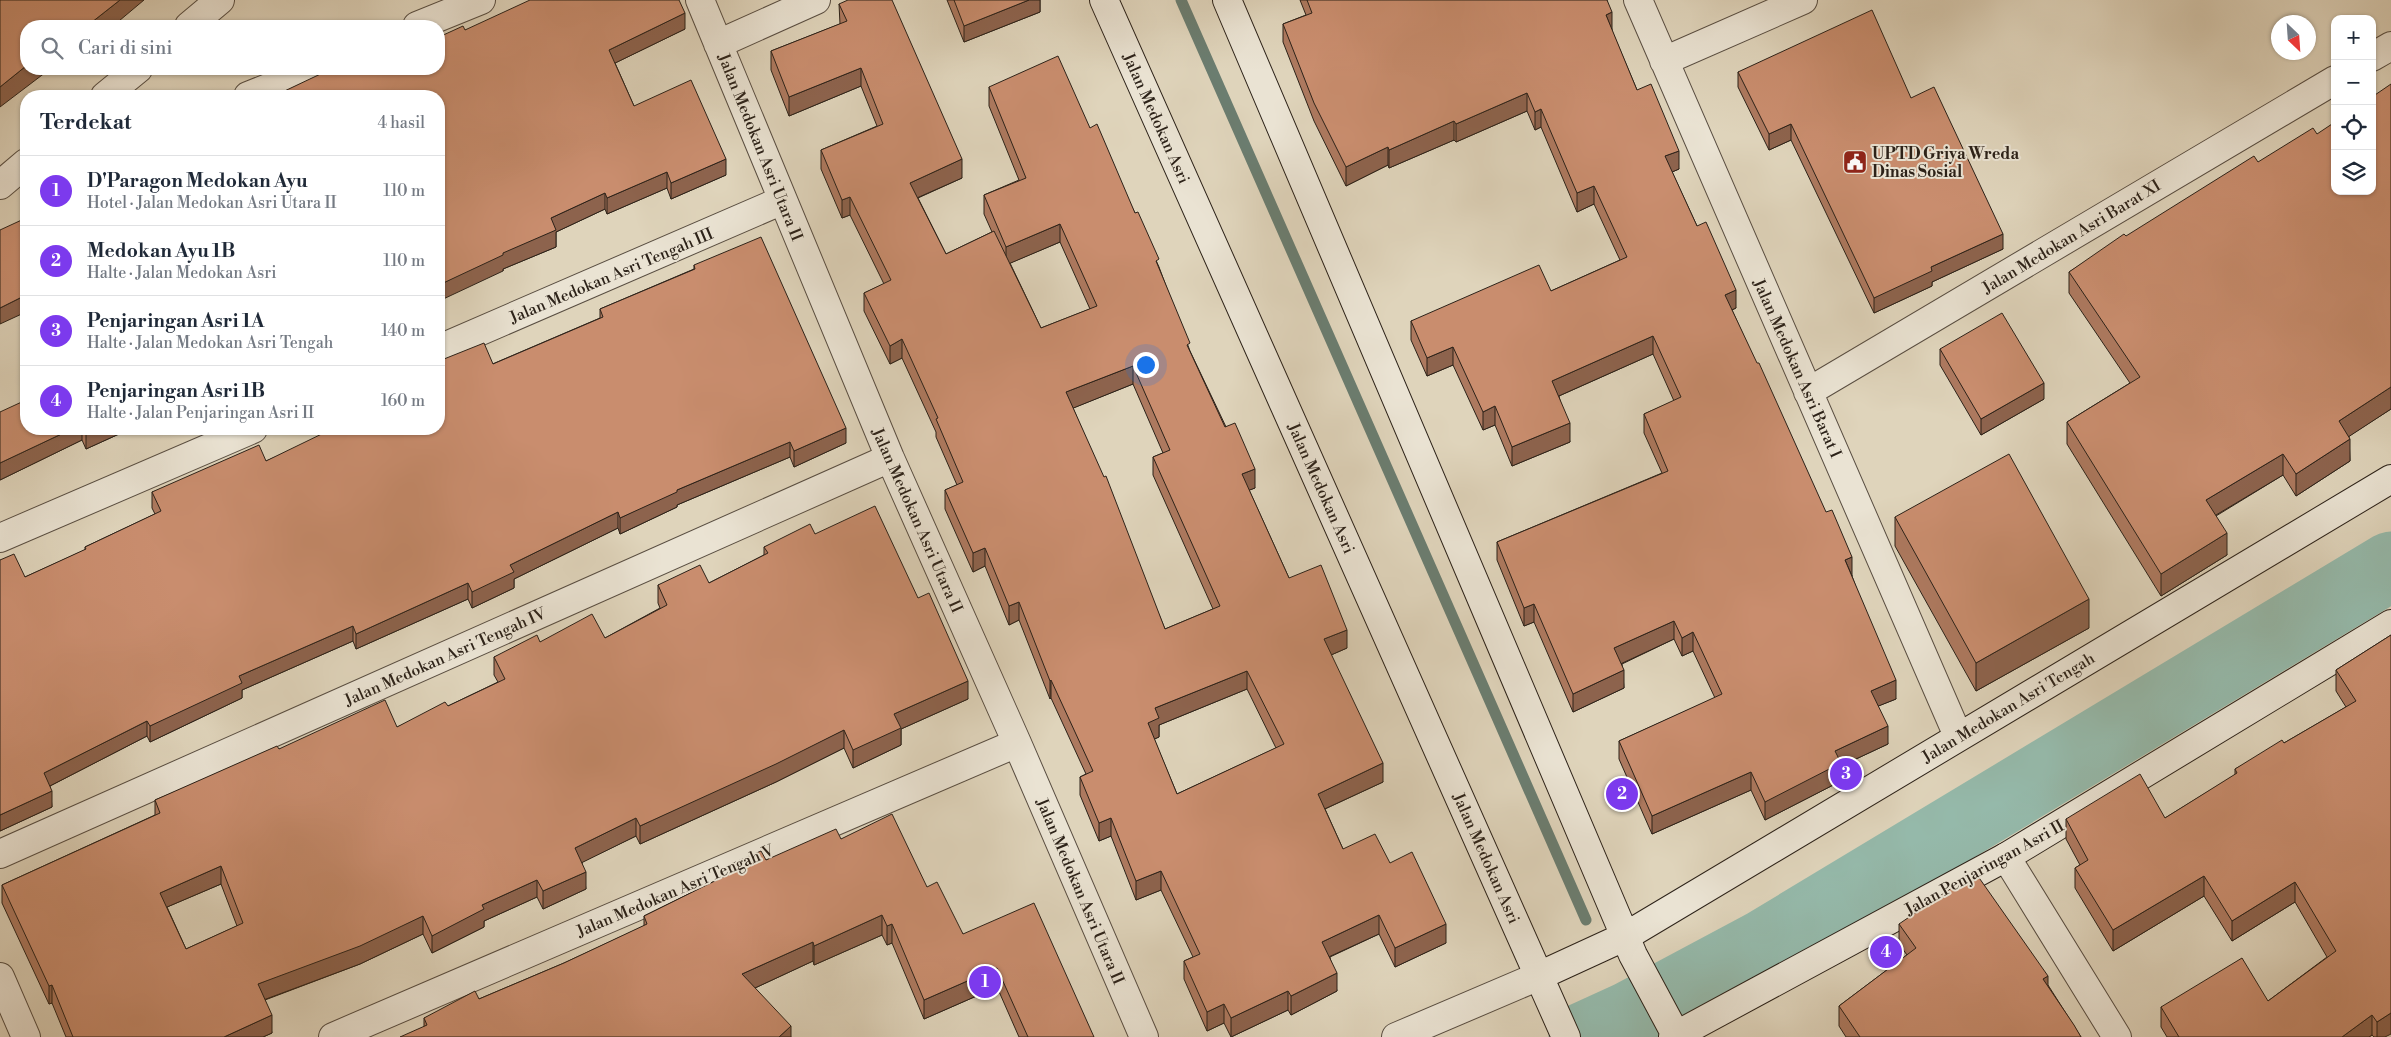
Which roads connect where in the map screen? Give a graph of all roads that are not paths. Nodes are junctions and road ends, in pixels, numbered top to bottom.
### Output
1 (220, 0) edge
2 (481, 0) edge
3 (700, 0) edge
4 (816, 0) edge
5 (1104, 0) edge
6 (1227, 0) edge
7 (1638, 0) edge
8 (1803, 0) edge
9 (196, 20) edge
10 (432, 20) edge
11 (718, 44) junction
12 (2391, 46) edge
13 (2376, 55) edge
14 (1664, 61) junction
15 (131, 75) edge
16 (300, 75) edge
17 (2331, 82) edge
18 (112, 90) edge
19 (263, 90) edge
20 (20, 168) edge
21 (0, 185) edge
22 (20, 191) edge
23 (0, 199) edge
24 (783, 200) junction
25 (445, 346) edge
26 (1808, 392) junction
27 (239, 435) edge
28 (890, 458) junction
29 (2391, 479) edge
30 (0, 538) edge
31 (2391, 624) edge
32 (1958, 736) junction
33 (1017, 743) junction
34 (0, 854) edge
35 (2006, 857) junction
36 (1629, 945) junction
37 (0, 977) edge
38 (1542, 982) junction
39 (1673, 1032) edge
40 (26, 1037) edge
41 (333, 1037) edge
42 (1144, 1037) edge
43 (1396, 1037) edge
44 (1566, 1037) edge
45 (2117, 1037) edge

1 - 9 street
2 - 10 street
3 - 11 street, Jalan Medokan Asri Utara II
4 - 11 street
5 - 38 street, Jalan Medokan Asri
6 - 36 street
7 - 14 street, Jalan Medokan Asri Barat I
8 - 14 street
11 - 24 street, Jalan Medokan Asri Utara II
12 - 13 street
14 - 26 street, Jalan Medokan Asri Barat I
15 - 18 street
16 - 19 street
17 - 26 street, Jalan Medokan Asri Barat XI
20 - 21 street
22 - 23 street
24 - 25 street, Jalan Medokan Asri Tengah III
24 - 28 street, Jalan Medokan Asri Utara II
26 - 32 street, Jalan Medokan Asri Barat I
27 - 30 street
28 - 33 street, Jalan Medokan Asri Utara II
28 - 34 street, Jalan Medokan Asri Tengah IV
29 - 32 street, Jalan Medokan Asri Tengah
31 - 35 street, Jalan Penjaringan Asri II
32 - 36 street, Jalan Medokan Asri Tengah
33 - 41 street, Jalan Medokan Asri Tengah V
33 - 42 street, Jalan Medokan Asri Utara II
35 - 39 street, Jalan Penjaringan Asri II
35 - 45 street
36 - 38 street
36 - 39 street
37 - 40 street
38 - 43 street
38 - 44 street, Jalan Medokan Asri

